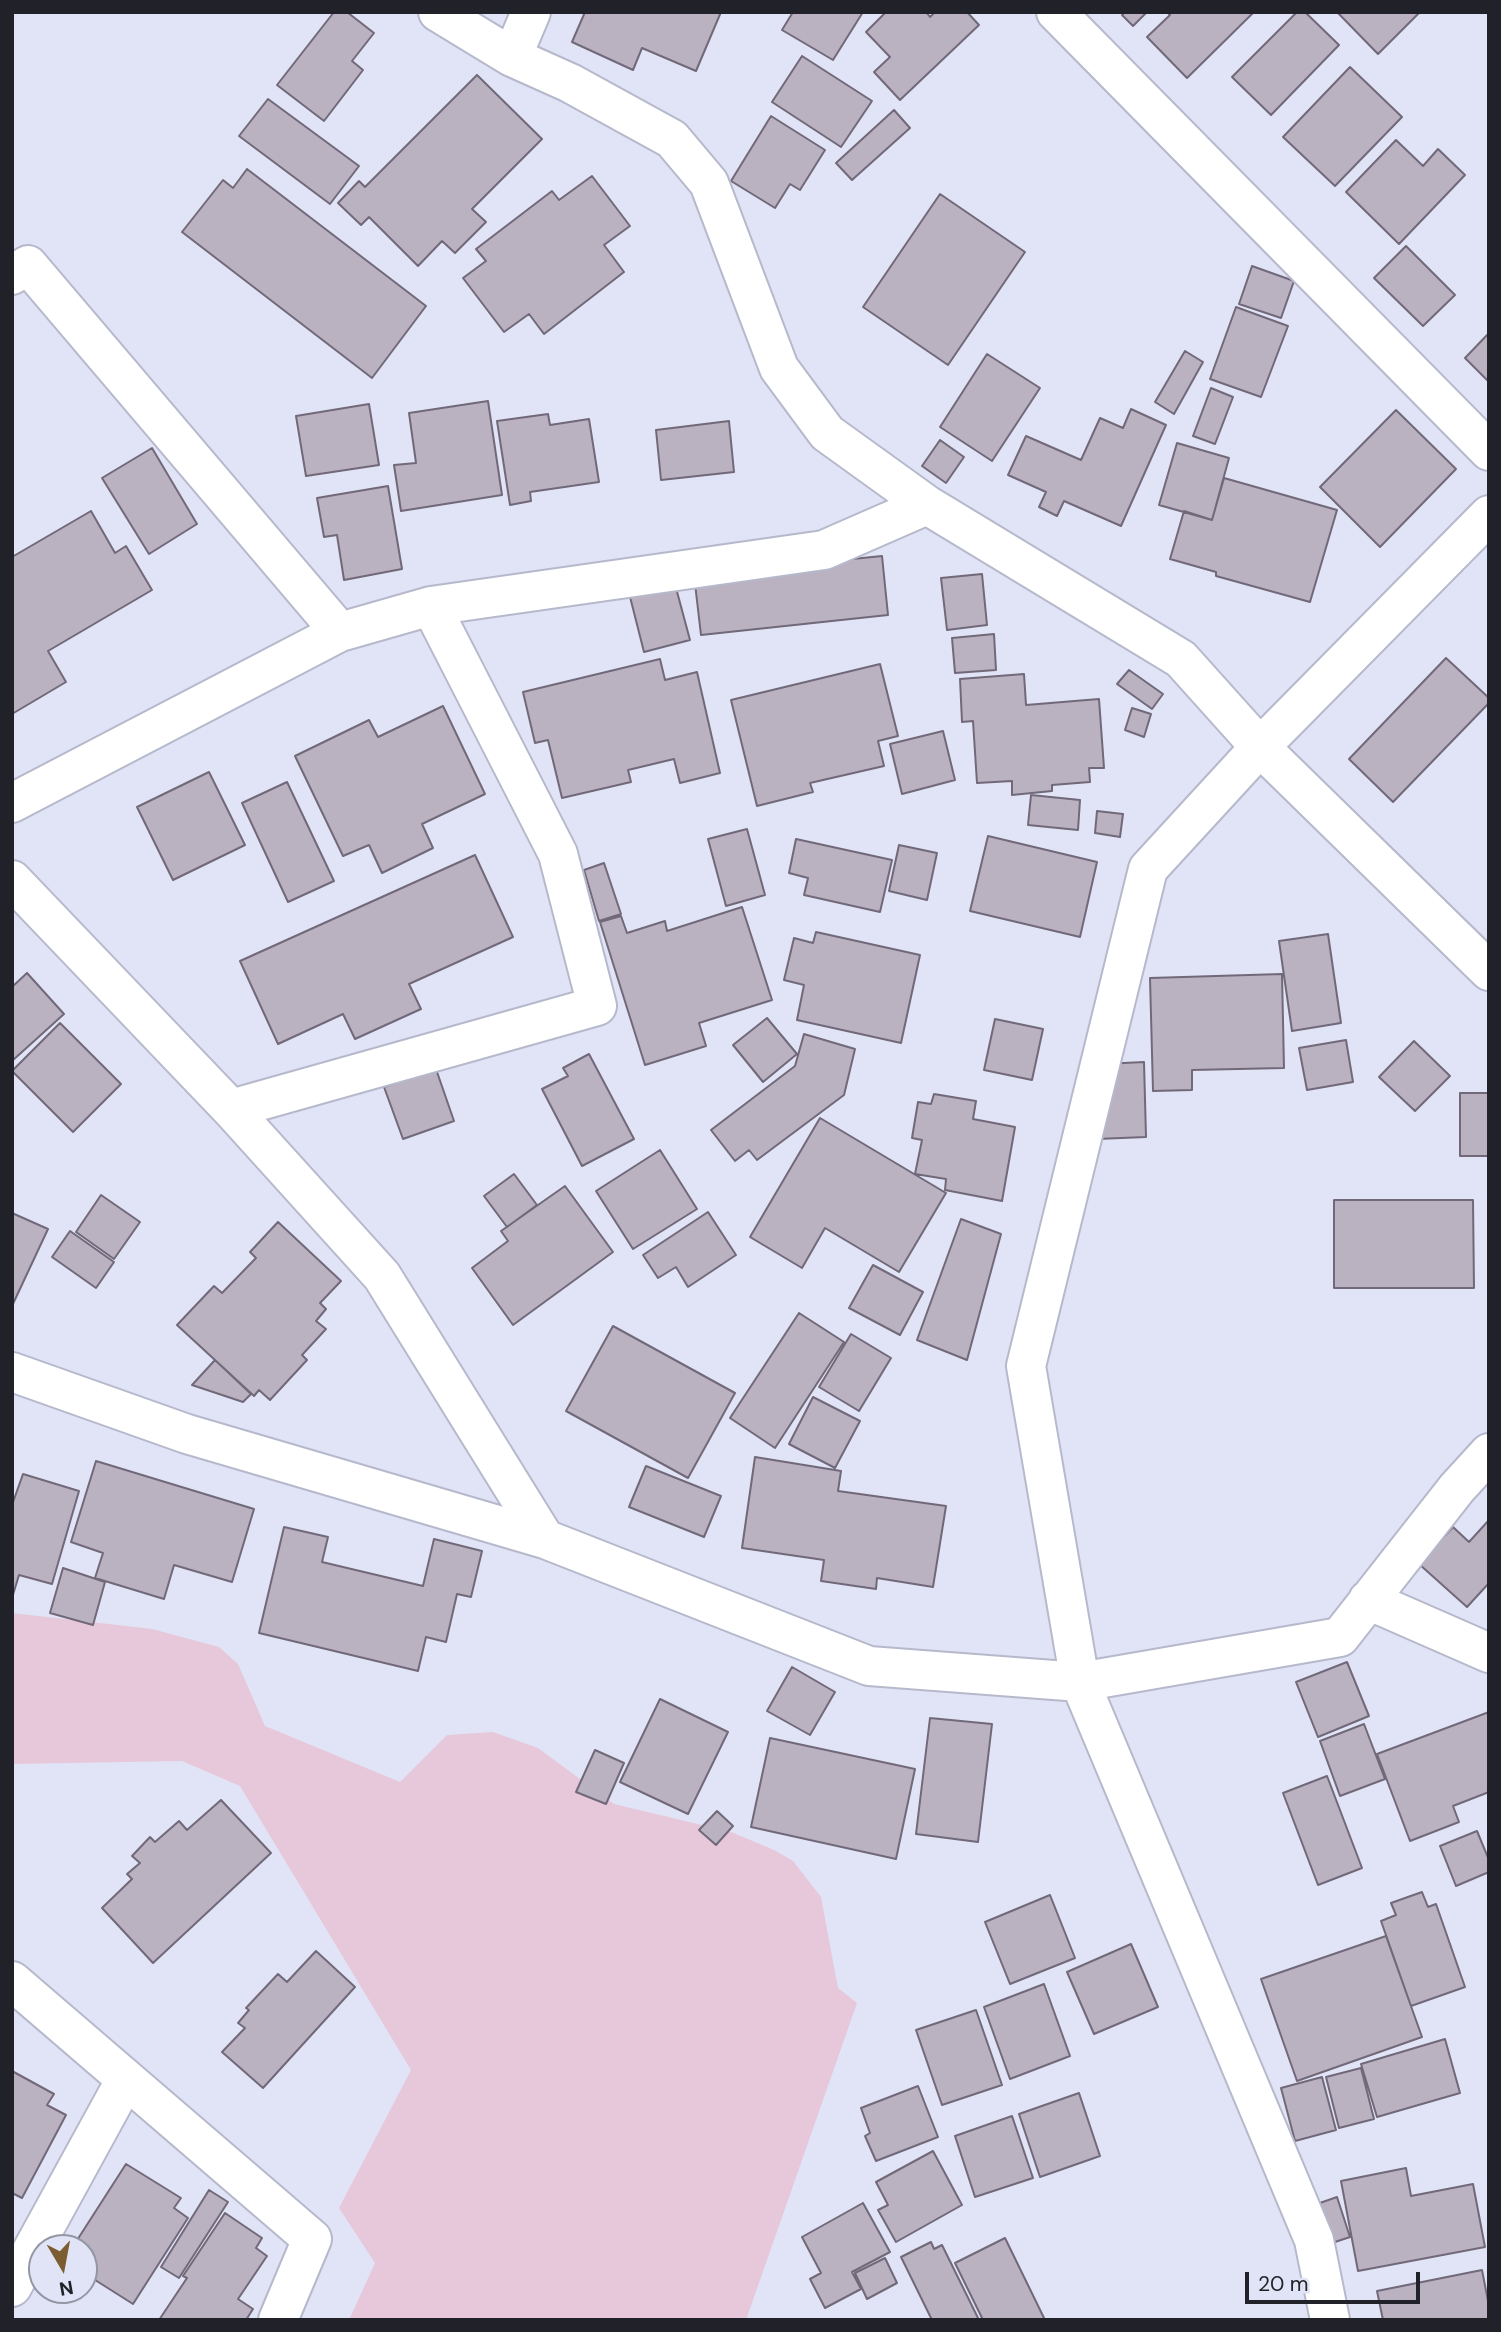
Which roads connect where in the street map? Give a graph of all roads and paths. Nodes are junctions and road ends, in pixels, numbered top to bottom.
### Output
1 (438, 12) edge
2 (531, 12) edge
3 (1056, 12) edge
4 (512, 57) junction
5 (12, 275) edge
6 (1489, 451) edge
7 (927, 505) junction
8 (1489, 514) edge
9 (431, 606) junction
10 (340, 632) junction
11 (1260, 747) junction
12 (12, 803) edge
13 (12, 880) edge
14 (1489, 971) edge
15 (231, 1108) junction
16 (12, 1372) edge
17 (1489, 1453) edge
18 (545, 1539) junction
19 (1368, 1600) junction
20 (1489, 1653) edge
21 (1080, 1682) junction
22 (12, 1981) edge
23 (126, 2079) junction
24 (12, 2287) edge
25 (278, 2320) edge
26 (1331, 2320) edge

1 - 4 street
2 - 4 street
3 - 6 street
4 - 7 street
5 - 10 street
7 - 9 street
7 - 11 street
8 - 11 street
9 - 10 street
9 - 15 street
10 - 12 street
11 - 14 street
11 - 21 street
13 - 15 street
15 - 18 street
16 - 18 street
17 - 19 street
18 - 21 street
19 - 20 street
19 - 21 street
21 - 26 street
22 - 23 street
23 - 24 street
23 - 25 street

